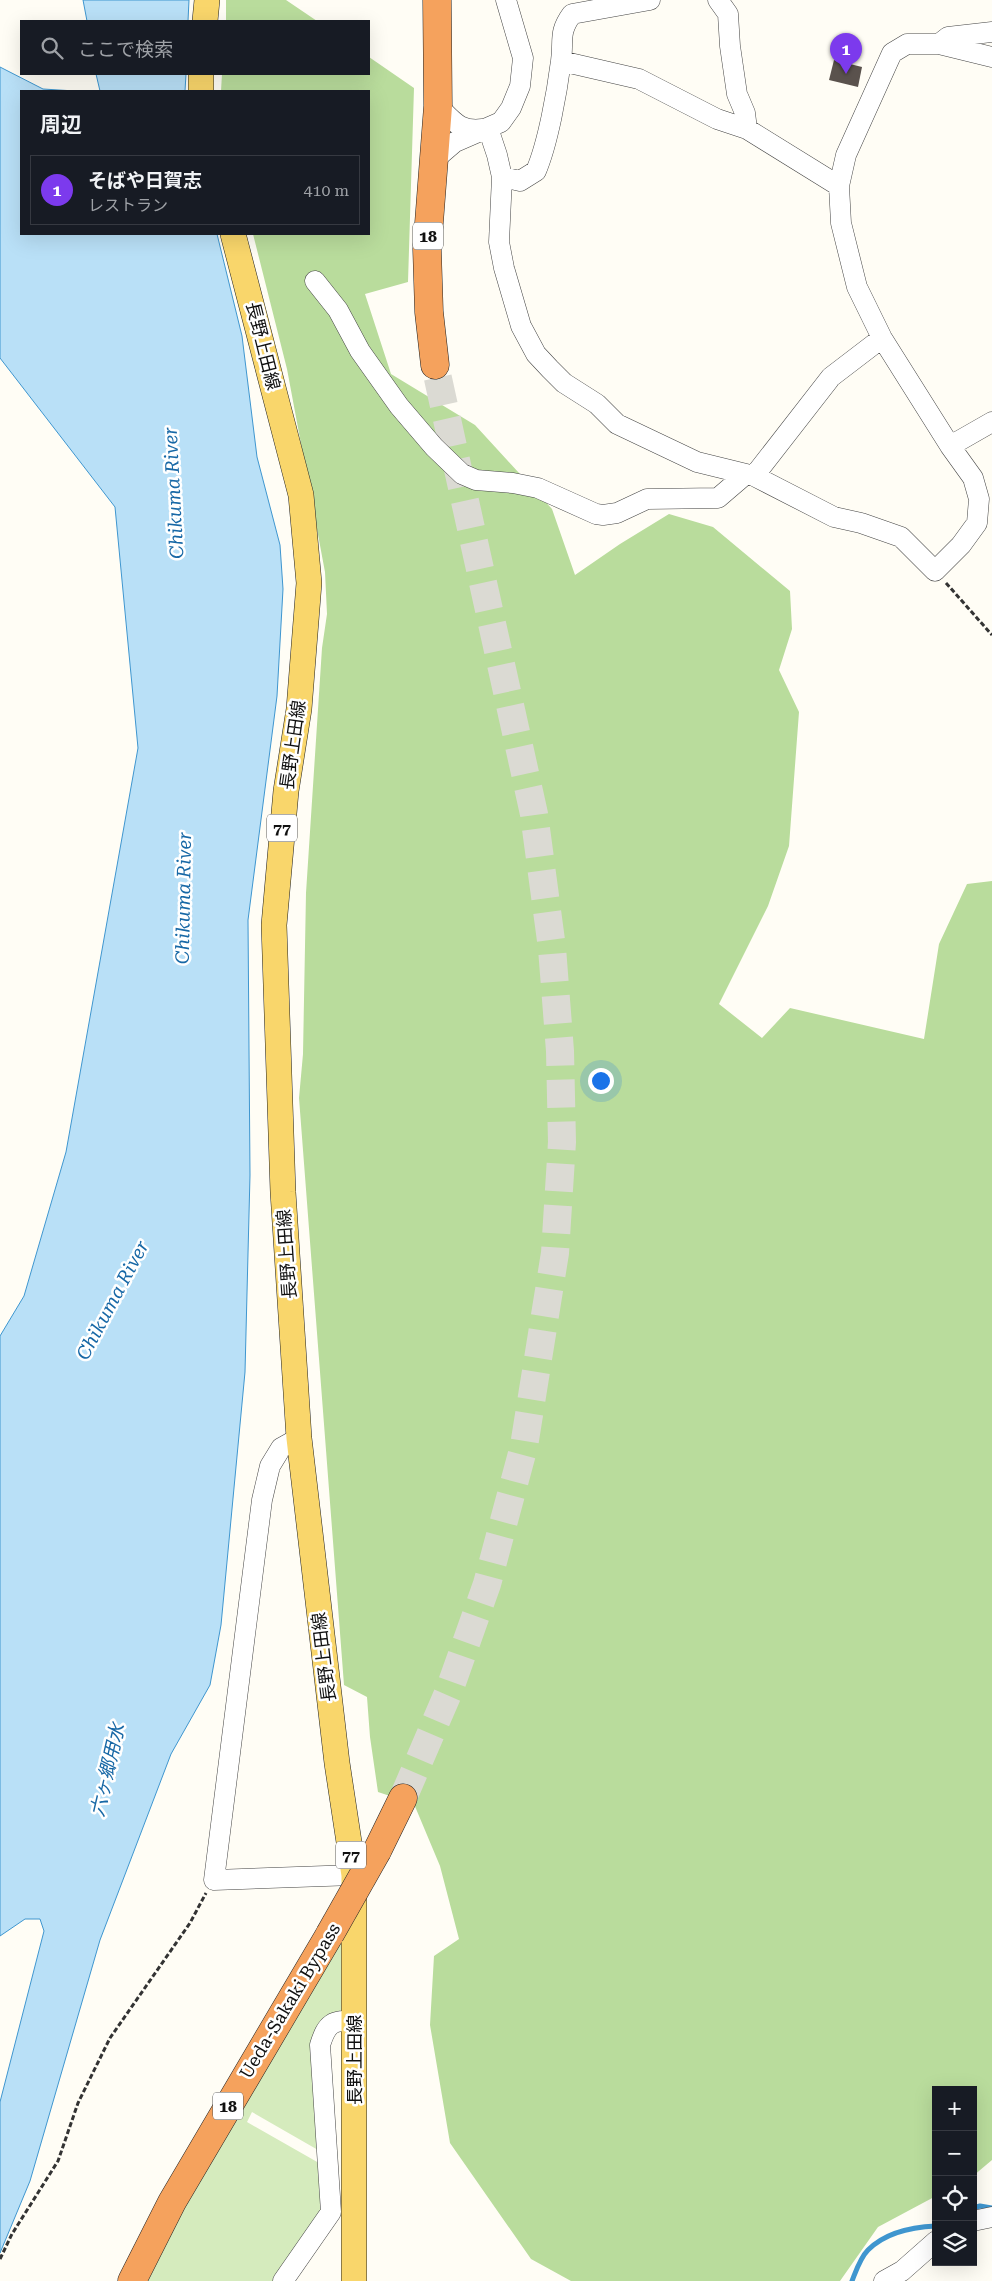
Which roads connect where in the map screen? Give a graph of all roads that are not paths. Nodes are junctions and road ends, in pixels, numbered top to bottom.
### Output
1 (207, 0) edge
2 (437, 0) edge
3 (506, 0) edge
4 (650, 0) edge
5 (718, 0) edge
6 (205, 20) edge
7 (992, 32) edge
8 (939, 44) junction
9 (992, 58) edge
10 (561, 61) junction
11 (201, 75) edge
12 (201, 90) edge
13 (438, 106) junction
14 (488, 128) junction
15 (747, 129) junction
16 (434, 160) junction
17 (502, 177) junction
18 (839, 186) junction
19 (233, 235) edge
20 (315, 281) dead end
21 (882, 338) junction
22 (435, 365) tunnel mouth
23 (992, 422) edge
24 (950, 446) junction
25 (749, 475) junction
26 (299, 1438) junction
27 (403, 1798) tunnel mouth
28 (354, 1875) junction
29 (355, 2021) junction
30 (992, 2218) edge
31 (977, 2220) edge
32 (932, 2245) edge
33 (132, 2281) edge
34 (282, 2281) edge
35 (354, 2281) edge
36 (884, 2281) edge

1 - 6 main road
2 - 13 highway, 18
3 - 14 street
4 - 10 street
5 - 15 street
7 - 8 street
8 - 9 street
8 - 18 street
10 - 15 street
10 - 17 street
11 - 12 main road
13 - 14 street
13 - 16 highway, 18
14 - 16 street
14 - 17 street
15 - 18 street
16 - 22 highway, 18
17 - 25 street
18 - 21 street
19 - 26 main road, 長野上田線 / 77
20 - 25 street
21 - 24 street
21 - 25 street
23 - 24 street
24 - 25 street
26 - 28 main road, 長野上田線 / 77
26 - 28 street
27 - 33 highway, Ueda-Sakaki Bypass / 18, bridge
28 - 29 main road, 長野上田線 / 77
29 - 34 street
29 - 35 main road, 長野上田線 / 77
30 - 31 street
32 - 36 street

